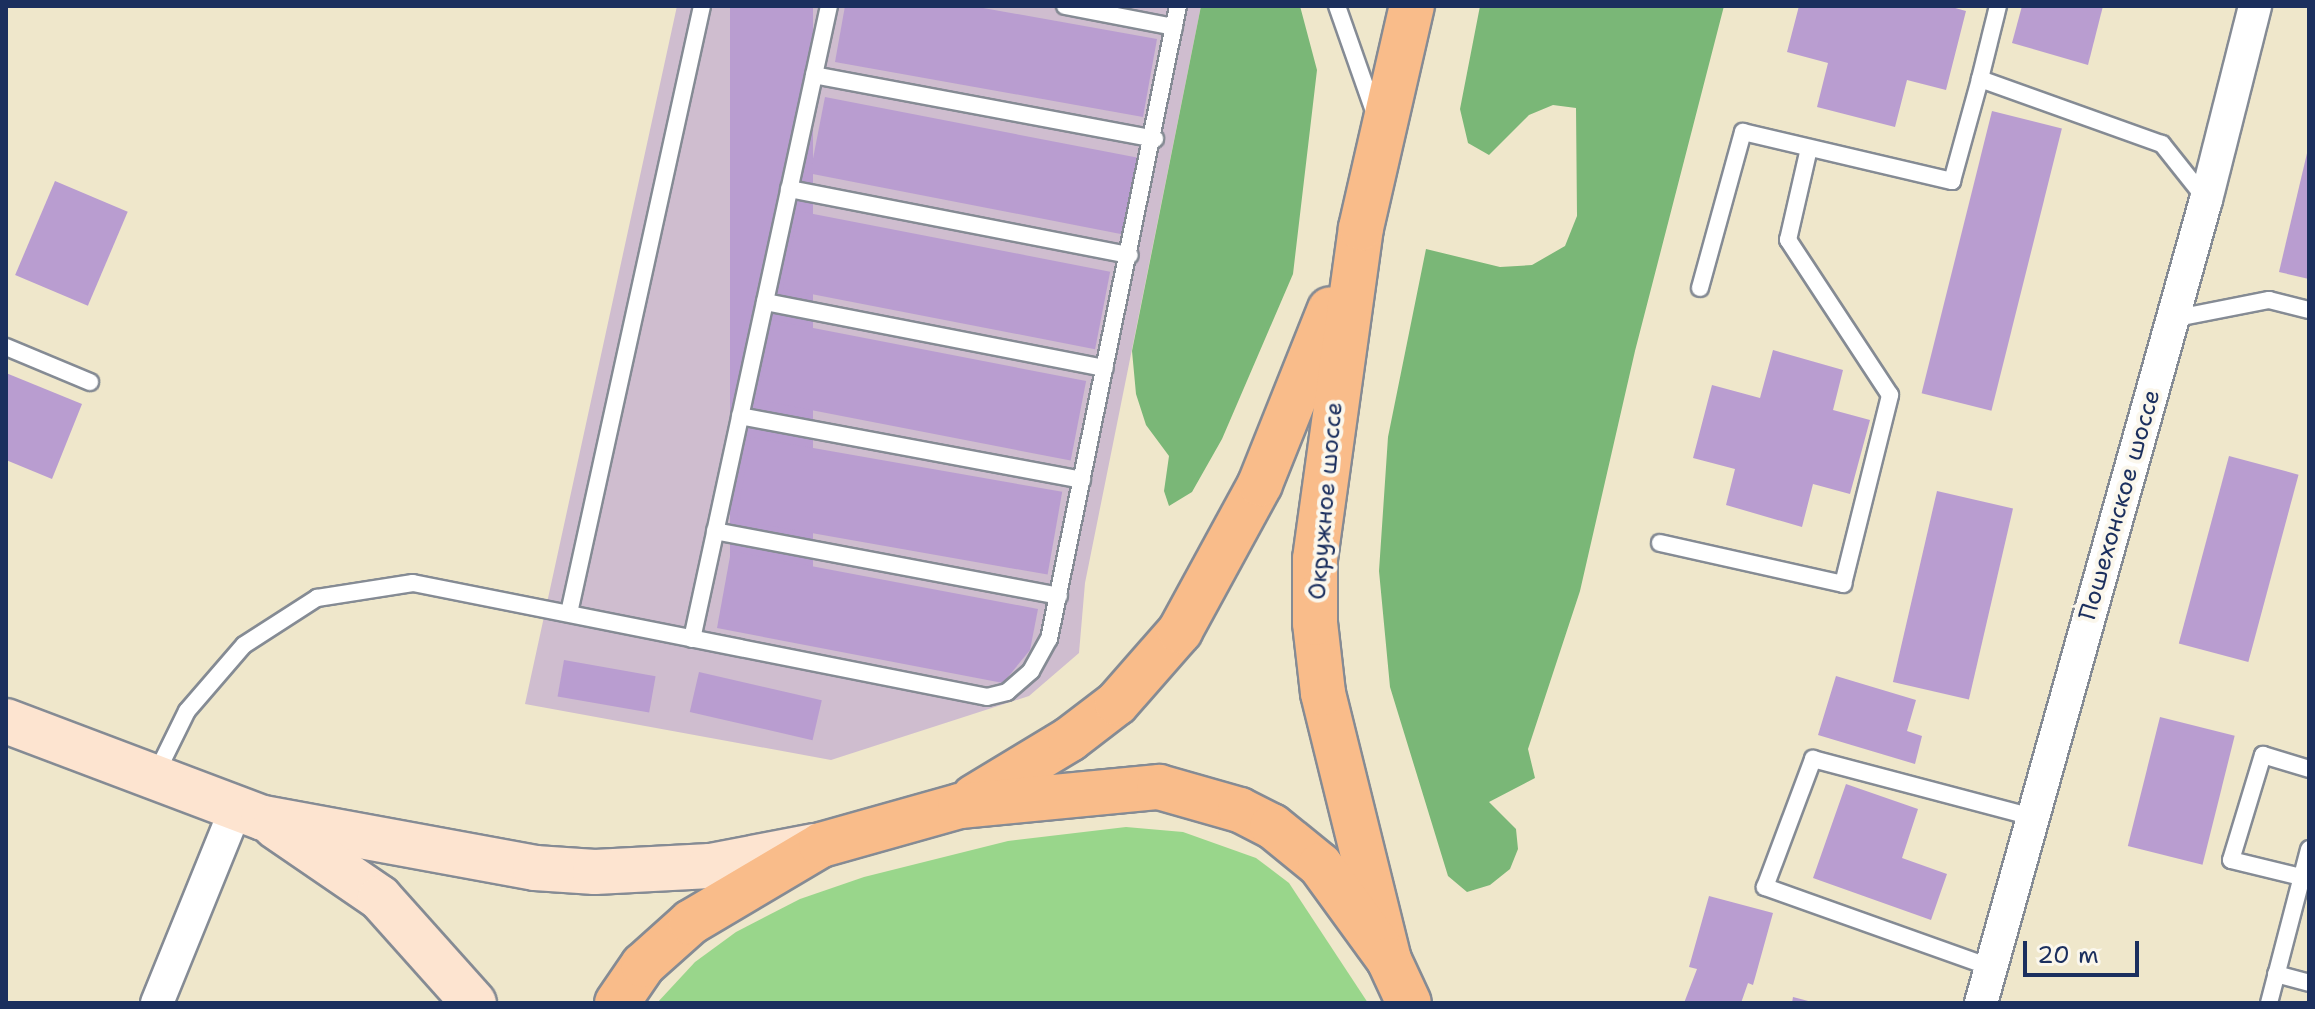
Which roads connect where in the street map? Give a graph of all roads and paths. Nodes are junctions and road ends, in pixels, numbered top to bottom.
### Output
1 (702, 6) edge
2 (829, 6) edge
3 (1065, 6) edge
4 (1178, 6) edge
5 (1337, 6) edge
6 (1412, 6) edge
7 (1998, 6) edge
8 (2255, 6) edge
9 (1174, 27) junction
10 (814, 75) junction
11 (1980, 79) junction
12 (1382, 133) junction
13 (1155, 139) junction
14 (1809, 148) junction
15 (789, 189) junction
16 (2206, 200) junction
17 (1361, 228) junction
18 (1130, 255) junction
19 (1700, 288) dead end
20 (765, 302) junction
21 (2309, 310) edge
22 (2172, 319) junction
23 (6, 347) edge
24 (1105, 368) junction
25 (90, 382) dead end
26 (740, 416) junction
27 (1082, 480) junction
28 (715, 531) junction
29 (1660, 543) dead end
30 (1059, 596) junction
31 (569, 613) junction
32 (692, 639) junction
33 (6, 721) edge
34 (2309, 769) edge
35 (155, 778) junction
36 (960, 806) junction
37 (249, 813) junction
38 (2032, 817) junction
39 (821, 845) junction
40 (2309, 849) edge
41 (2301, 877) junction
42 (1389, 960) junction
43 (1990, 967) junction
44 (2276, 974) junction
45 (2309, 983) edge
46 (157, 1003) edge
47 (474, 1003) edge
48 (617, 1003) edge
49 (1409, 1003) edge
50 (1981, 1003) edge
51 (2269, 1003) edge

1 - 31 lane
2 - 10 lane
3 - 9 lane
4 - 9 lane
5 - 12 lane
6 - 12 main road, Окружное шоссе
7 - 11 lane
8 - 16 street, Пошехонское шоссе
9 - 13 lane
10 - 13 lane
10 - 15 lane
11 - 14 lane
11 - 16 lane
12 - 17 main road, Окружное шоссе
13 - 18 lane
14 - 19 lane
14 - 29 lane
15 - 18 lane
15 - 20 lane
16 - 22 street, Пошехонское шоссе
17 - 36 main road, Окружное шоссе
17 - 42 main road, Окружное шоссе
18 - 24 lane
20 - 24 lane
20 - 26 lane
21 - 22 lane
22 - 38 street, Пошехонское шоссе
23 - 25 lane
24 - 27 lane
26 - 27 lane
26 - 28 lane
27 - 30 lane
28 - 30 lane
28 - 32 lane
30 - 32 lane
31 - 32 lane
31 - 35 lane
33 - 35 street
34 - 41 lane
35 - 37 street
36 - 39 main road, Окружное шоссе
36 - 42 main road, Окружное шоссе
37 - 39 street
37 - 46 street
37 - 47 street
38 - 43 street, Пошехонское шоссе
38 - 43 lane
39 - 48 main road, Окружное шоссе
40 - 41 lane
41 - 44 lane
42 - 49 main road, Окружное шоссе
43 - 50 street, Пошехонское шоссе
44 - 45 lane
44 - 51 lane

